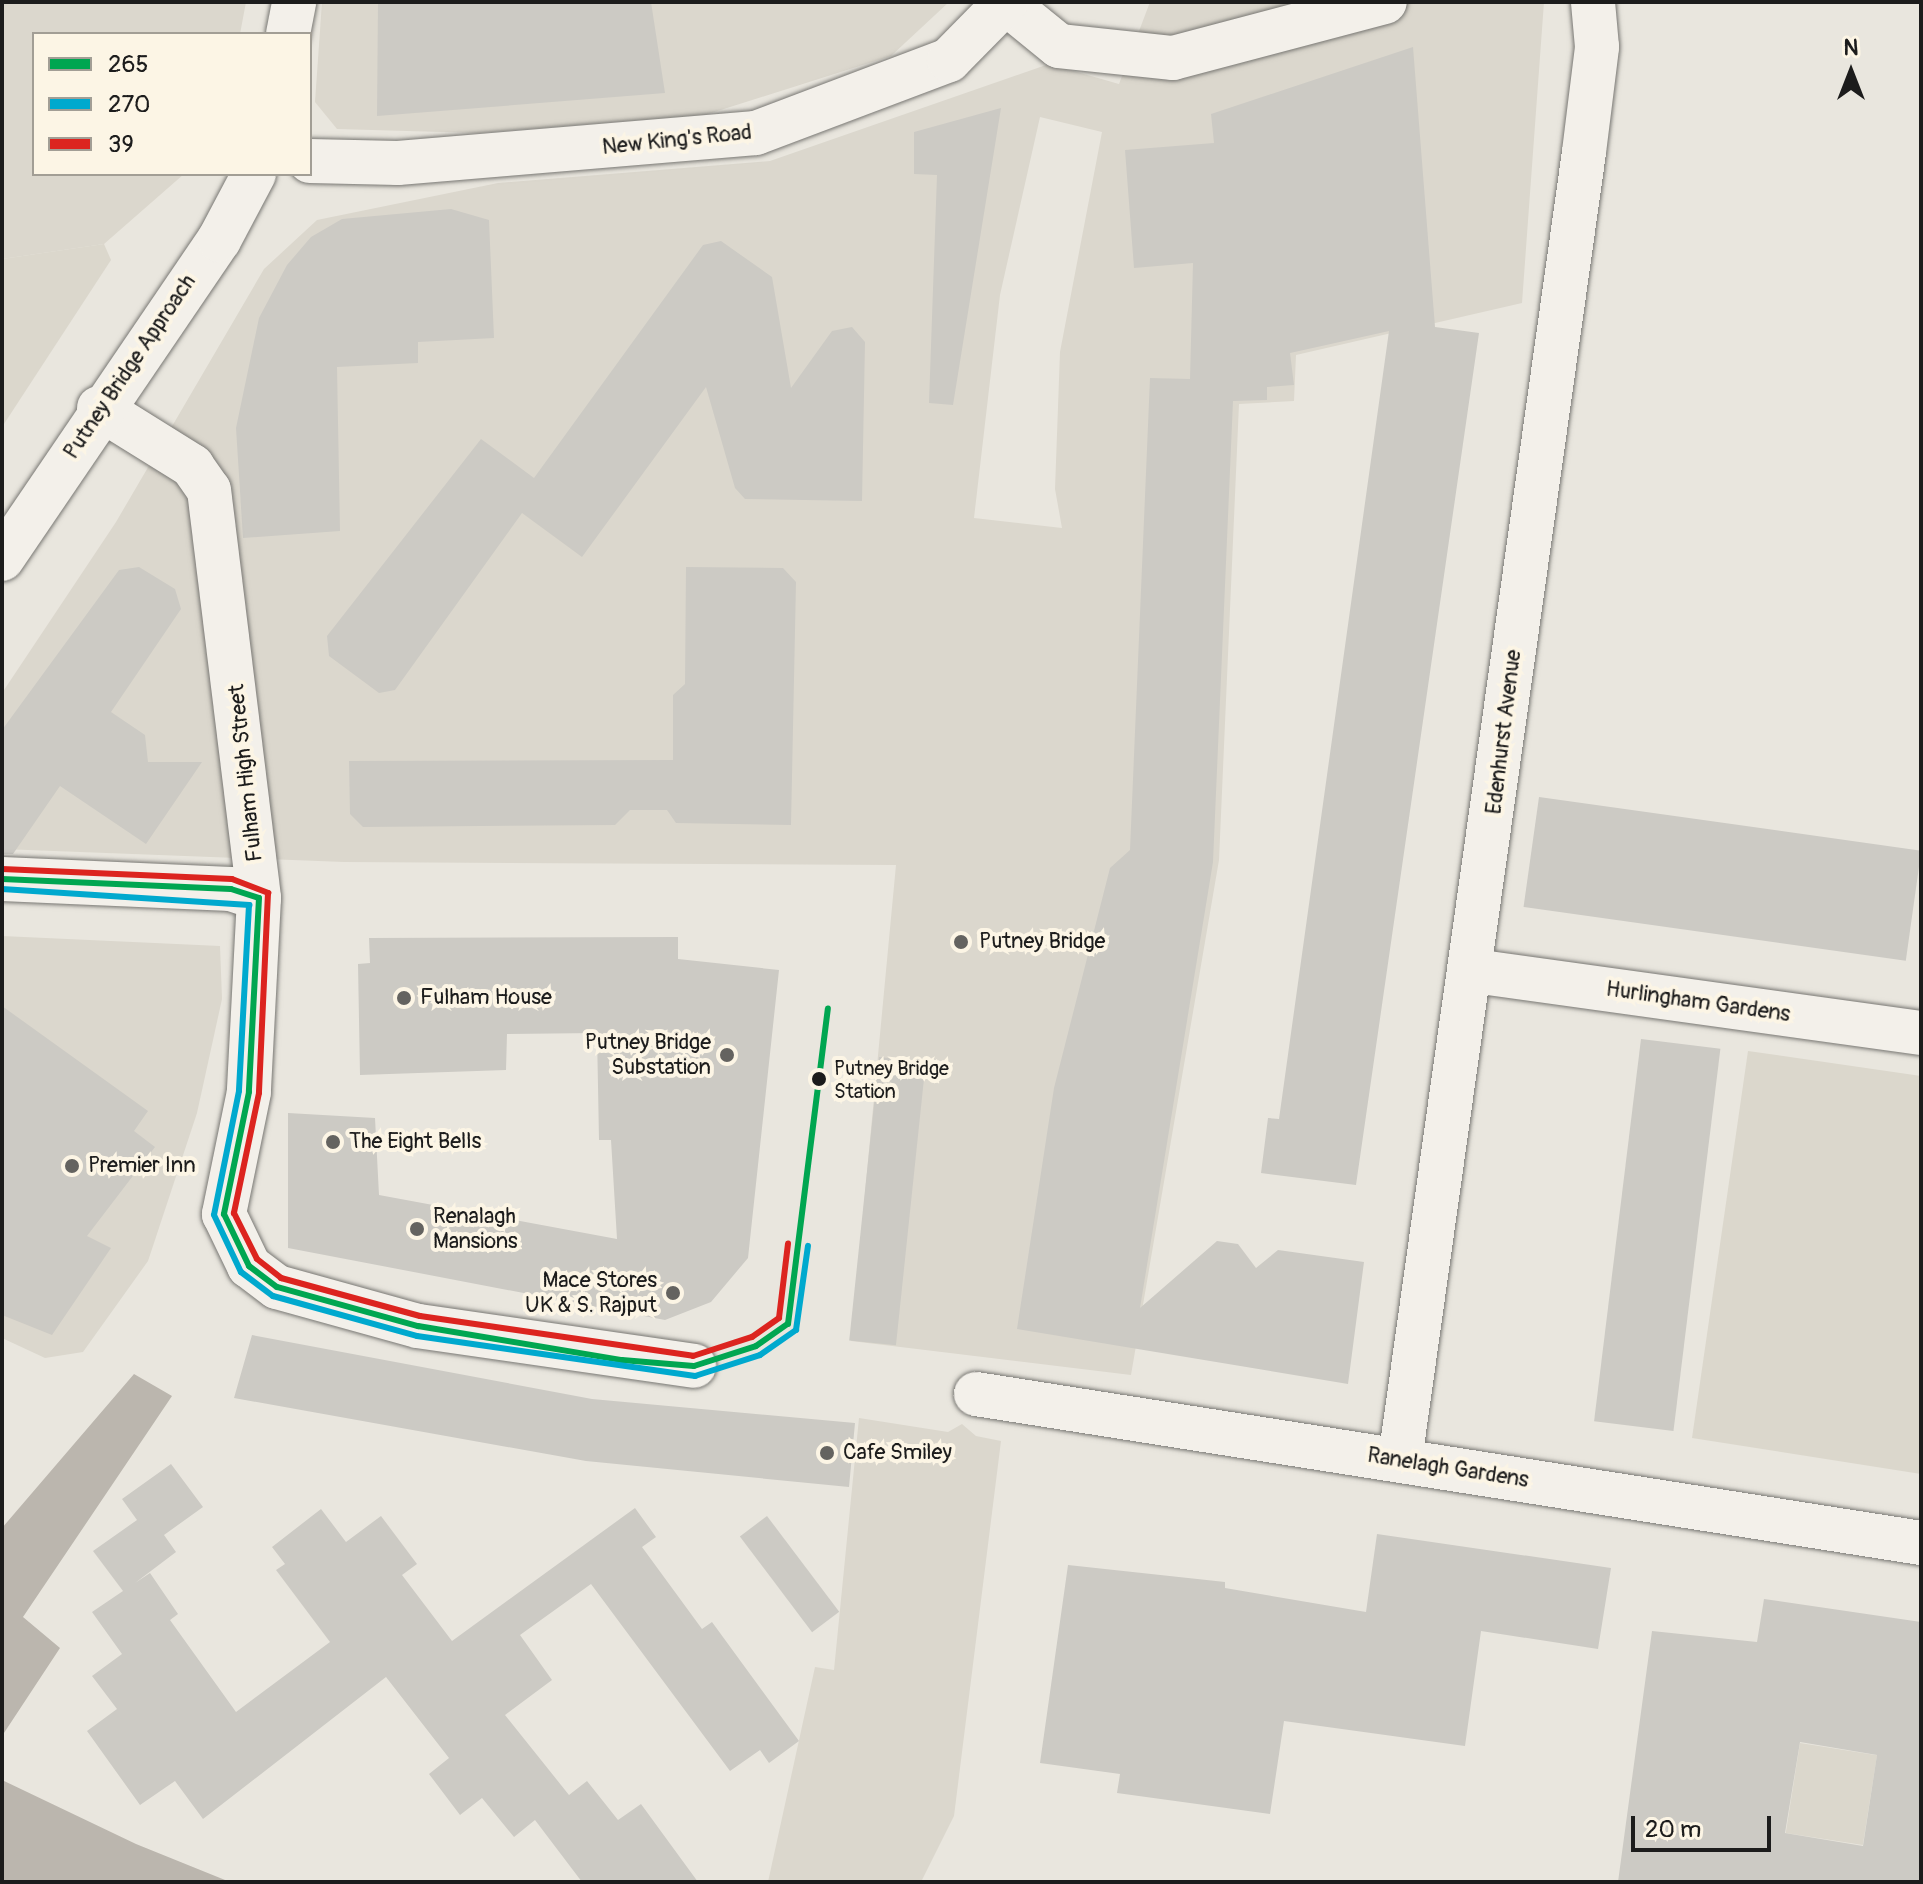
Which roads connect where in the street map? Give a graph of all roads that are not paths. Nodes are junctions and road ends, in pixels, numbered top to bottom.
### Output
1 (294, 2) edge
2 (1006, 2) edge
3 (1385, 2) edge
4 (1593, 2) edge
5 (288, 32) edge
6 (312, 161) edge
7 (253, 176) edge
8 (99, 408) junction
9 (2, 559) edge
10 (2, 879) edge
11 (259, 898) junction
12 (1474, 971) junction
13 (1921, 1033) edge
14 (694, 1366) dead end
15 (976, 1394) dead end
16 (1400, 1460) junction
17 (1921, 1543) edge

1 - 5 street
2 - 3 street
2 - 6 street, New King's Road
4 - 12 street, Edenhurst Avenue
7 - 8 street, Putney Bridge Approach
8 - 9 street, Putney Bridge Approach
8 - 11 street, Fulham High Street
10 - 11 street
11 - 14 street, Fulham High Street
12 - 13 street, Hurlingham Gardens
12 - 16 street, Edenhurst Avenue
15 - 16 street, Ranelagh Gardens
16 - 17 street, Ranelagh Gardens

